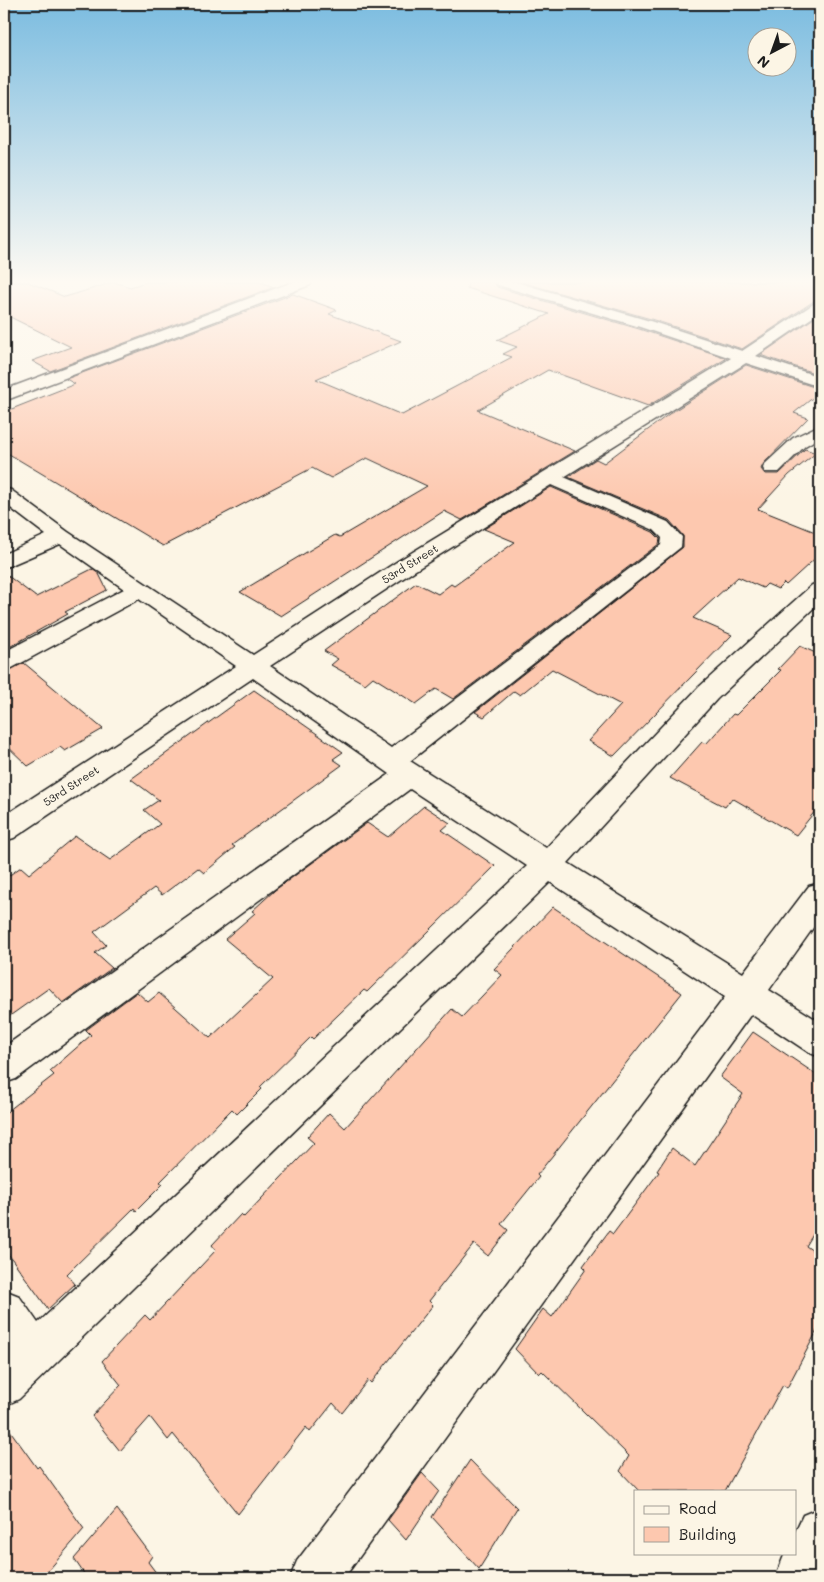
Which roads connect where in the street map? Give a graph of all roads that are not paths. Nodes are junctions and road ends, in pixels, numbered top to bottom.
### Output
1 (110, 356) edge
2 (736, 356) edge
3 (745, 356) edge
4 (742, 358) junction
5 (820, 382) edge
6 (4, 396) edge
7 (820, 430) edge
8 (772, 468) dead end
9 (551, 478) junction
10 (4, 494) edge
11 (61, 536) junction
12 (4, 562) edge
13 (142, 589) junction
14 (820, 590) edge
15 (4, 662) edge
16 (253, 666) junction
17 (400, 768) junction
18 (4, 830) edge
19 (548, 865) junction
20 (820, 895) edge
21 (748, 995) junction
22 (820, 1041) edge
23 (4, 1067) edge
24 (4, 1311) edge
25 (34, 1354) junction
26 (4, 1384) edge
27 (820, 1532) edge
28 (314, 1578) edge
29 (799, 1578) edge

1 - 6 street
2 - 4 street
3 - 4 street, 53rd Street
4 - 5 street
4 - 9 street, 53rd Street
7 - 8 street
9 - 16 street, 53rd Street
9 - 17 street
10 - 11 street
11 - 12 street
11 - 13 street
13 - 15 street
13 - 16 street
14 - 19 street
16 - 17 street
16 - 18 street, 53rd Street
17 - 19 street
17 - 23 street
19 - 21 street
19 - 25 street
20 - 21 street
21 - 22 street
21 - 28 street
24 - 25 street
25 - 26 street
27 - 29 street

